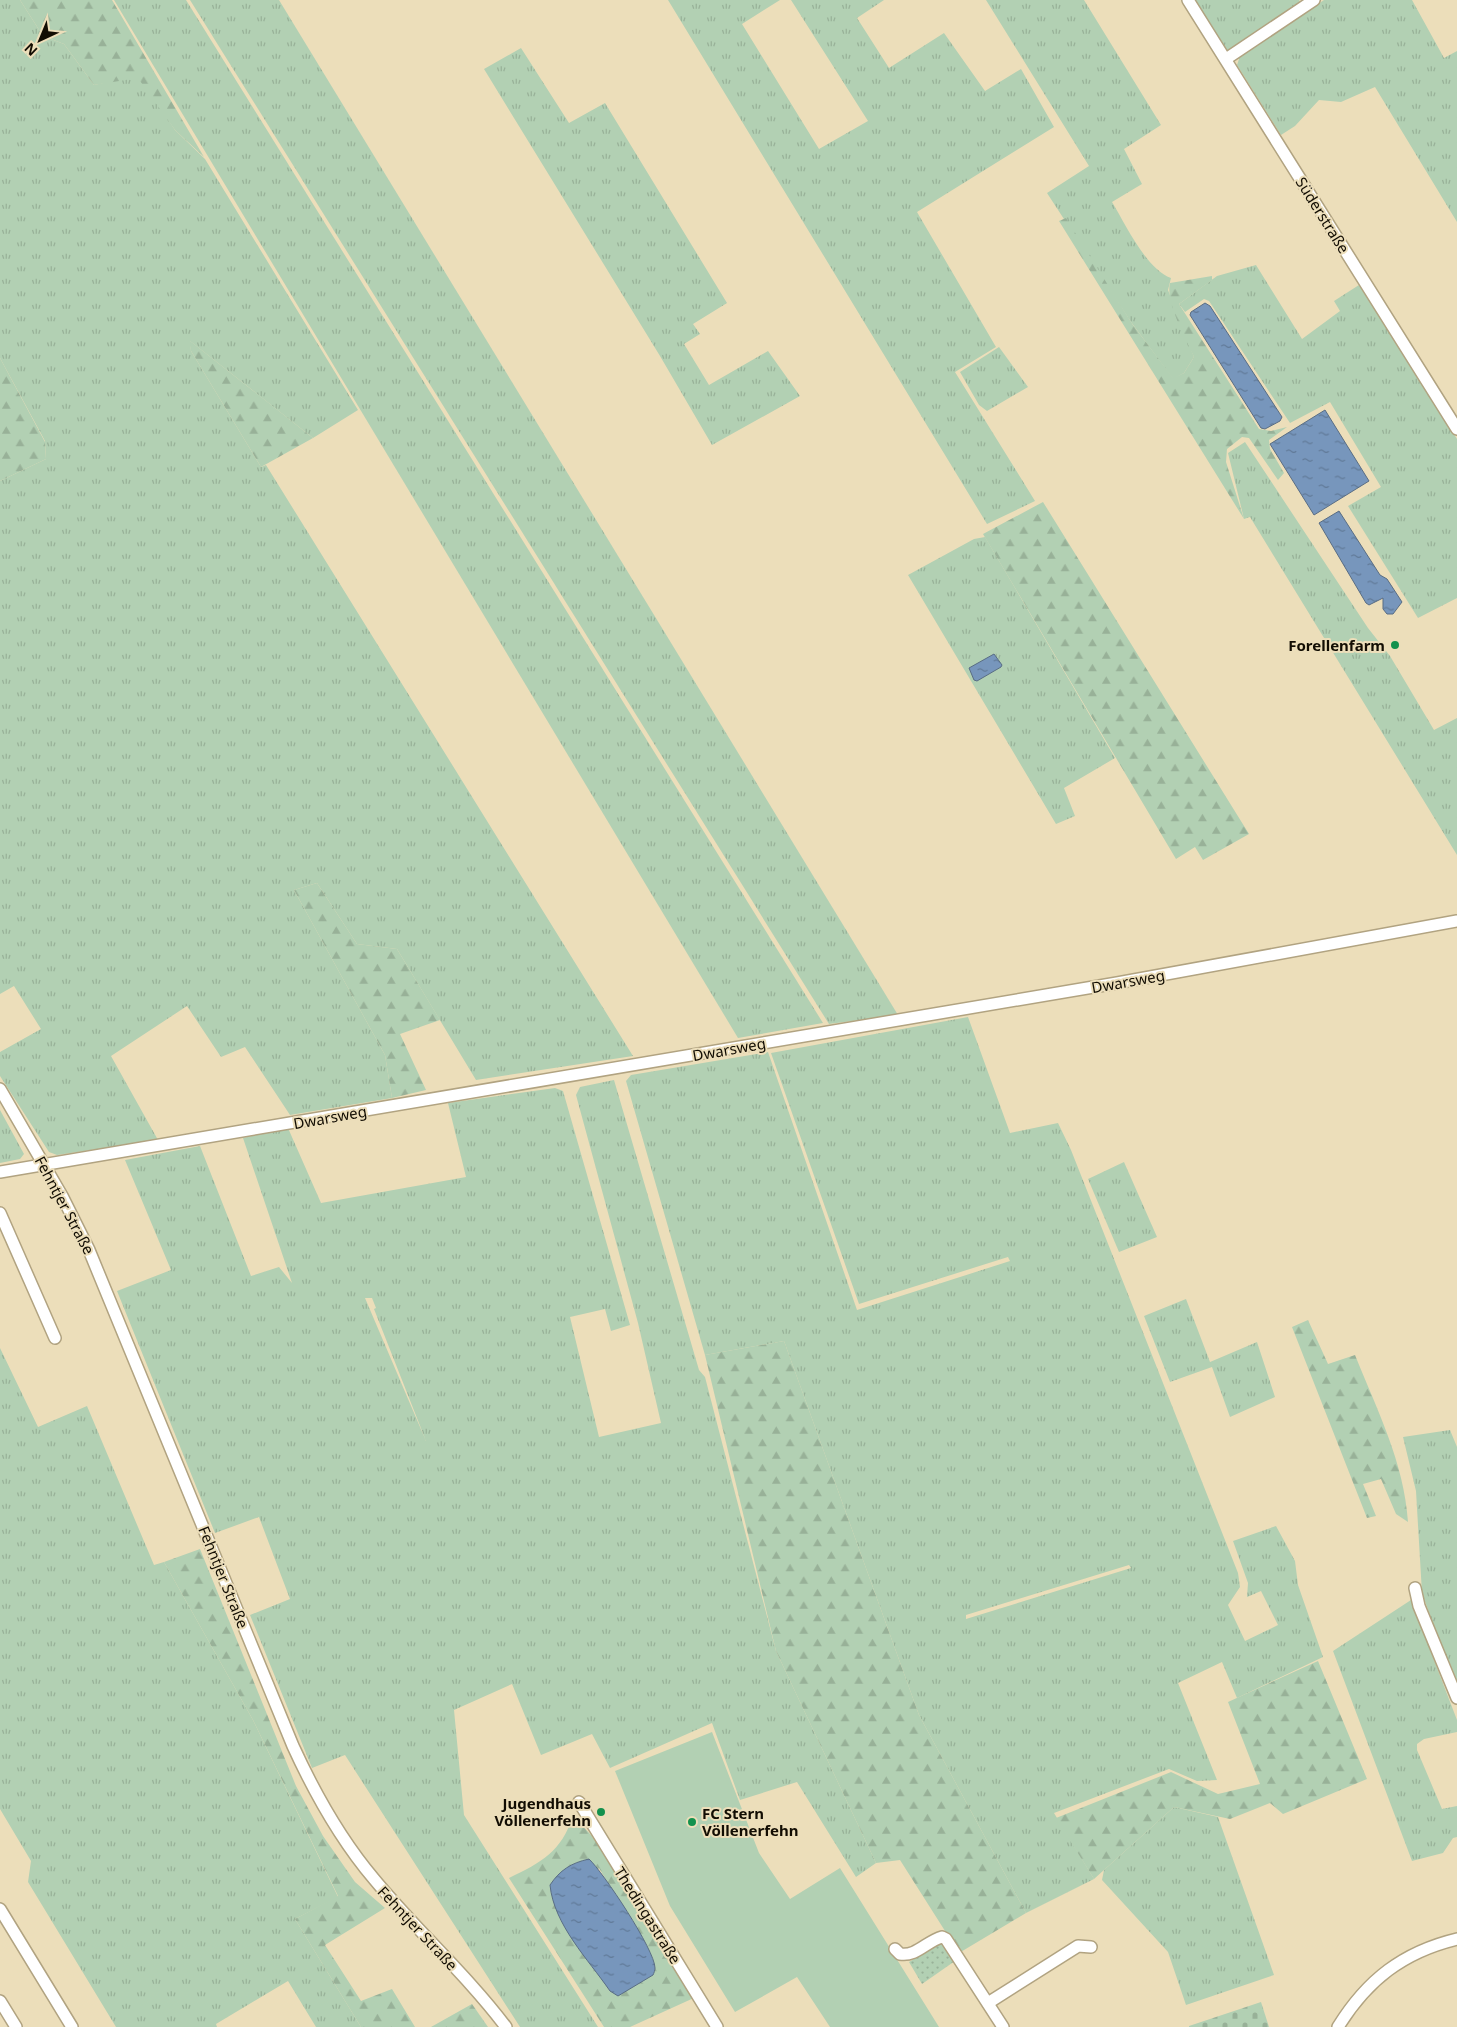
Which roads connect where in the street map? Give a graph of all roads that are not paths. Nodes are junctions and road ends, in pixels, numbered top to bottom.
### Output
1 (1188, 0) edge
2 (1314, 0) edge
3 (1226, 60) junction
4 (1457, 430) edge
5 (1457, 921) edge
6 (0, 1090) edge
7 (45, 1164) junction
8 (0, 1172) edge
9 (0, 1213) edge
10 (55, 1338) dead end
11 (1415, 1588) dead end
12 (1457, 1698) edge
13 (579, 1802) dead end
14 (0, 1909) edge
15 (1457, 1939) edge
16 (1091, 1947) dead end
17 (895, 1949) dead end
18 (0, 2001) edge
19 (988, 2003) junction
20 (16, 2027) edge
21 (72, 2027) edge
22 (506, 2027) edge
23 (717, 2027) edge
24 (1003, 2027) edge
25 (1338, 2027) edge

1 - 3 street, Süderstraße
2 - 3 street
3 - 4 street, Süderstraße
5 - 7 street, Dwarsweg
6 - 7 street, Fehntjer Straße
7 - 8 street, Dwarsweg
7 - 22 street, Fehntjer Straße
9 - 10 street
11 - 12 street
13 - 23 street, Thedingastraße
14 - 21 street
15 - 25 street
16 - 19 street
17 - 19 street
18 - 20 street
19 - 24 street

